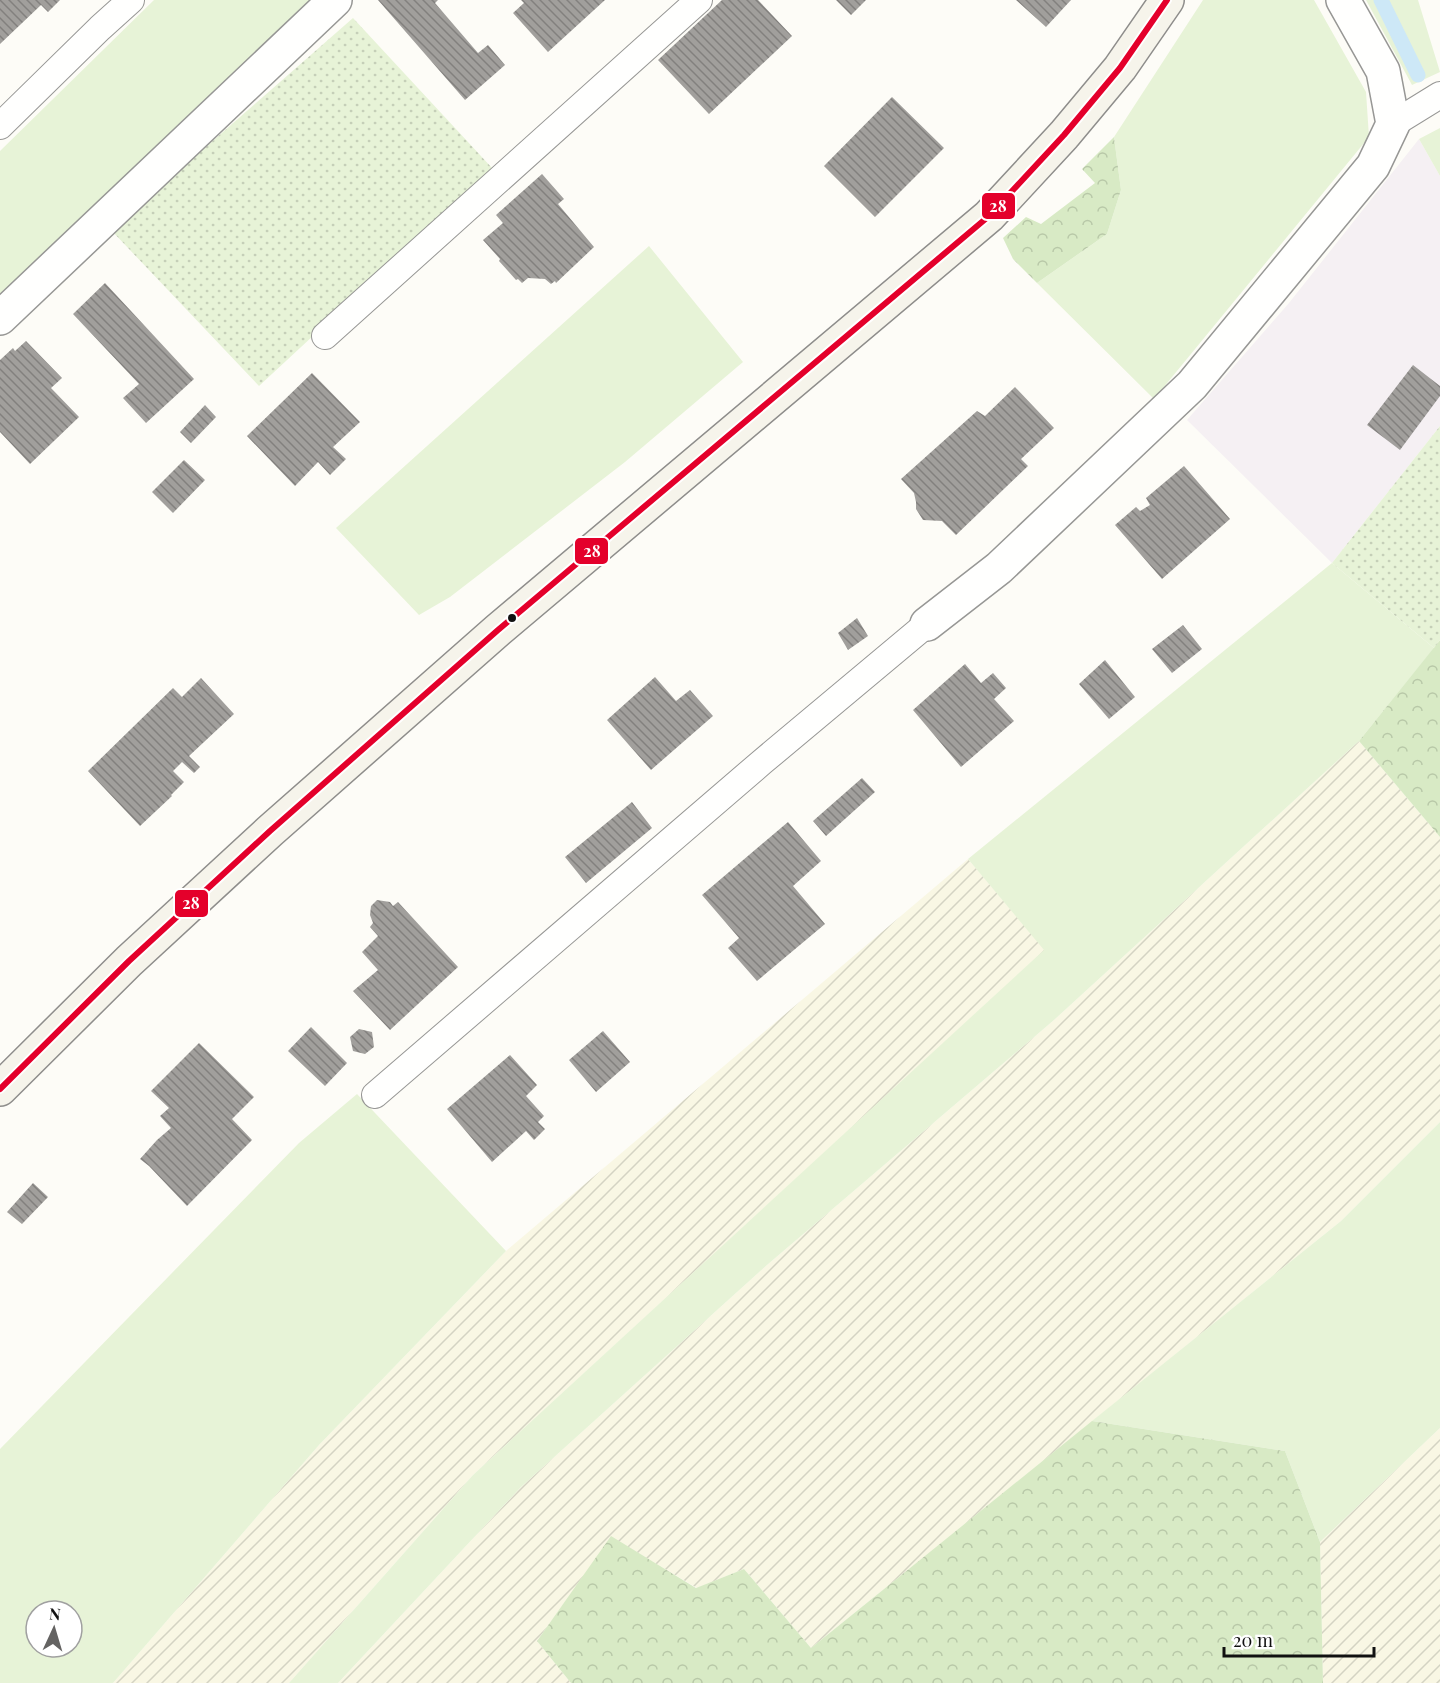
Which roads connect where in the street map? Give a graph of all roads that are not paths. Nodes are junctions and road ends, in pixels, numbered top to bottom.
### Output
1 (131, 0) edge
2 (335, 0) edge
3 (699, 0) edge
4 (1167, 0) edge
5 (1343, 0) edge
6 (1440, 95) edge
7 (1393, 124) junction
8 (0, 126) edge
9 (0, 318) edge
10 (326, 336) dead end
11 (927, 624) joint
12 (0, 1089) edge
13 (375, 1095) dead end

1 - 8 lane
2 - 9 street
3 - 10 lane
4 - 12 street
5 - 7 street
6 - 7 lane
7 - 11 street
11 - 13 lane

